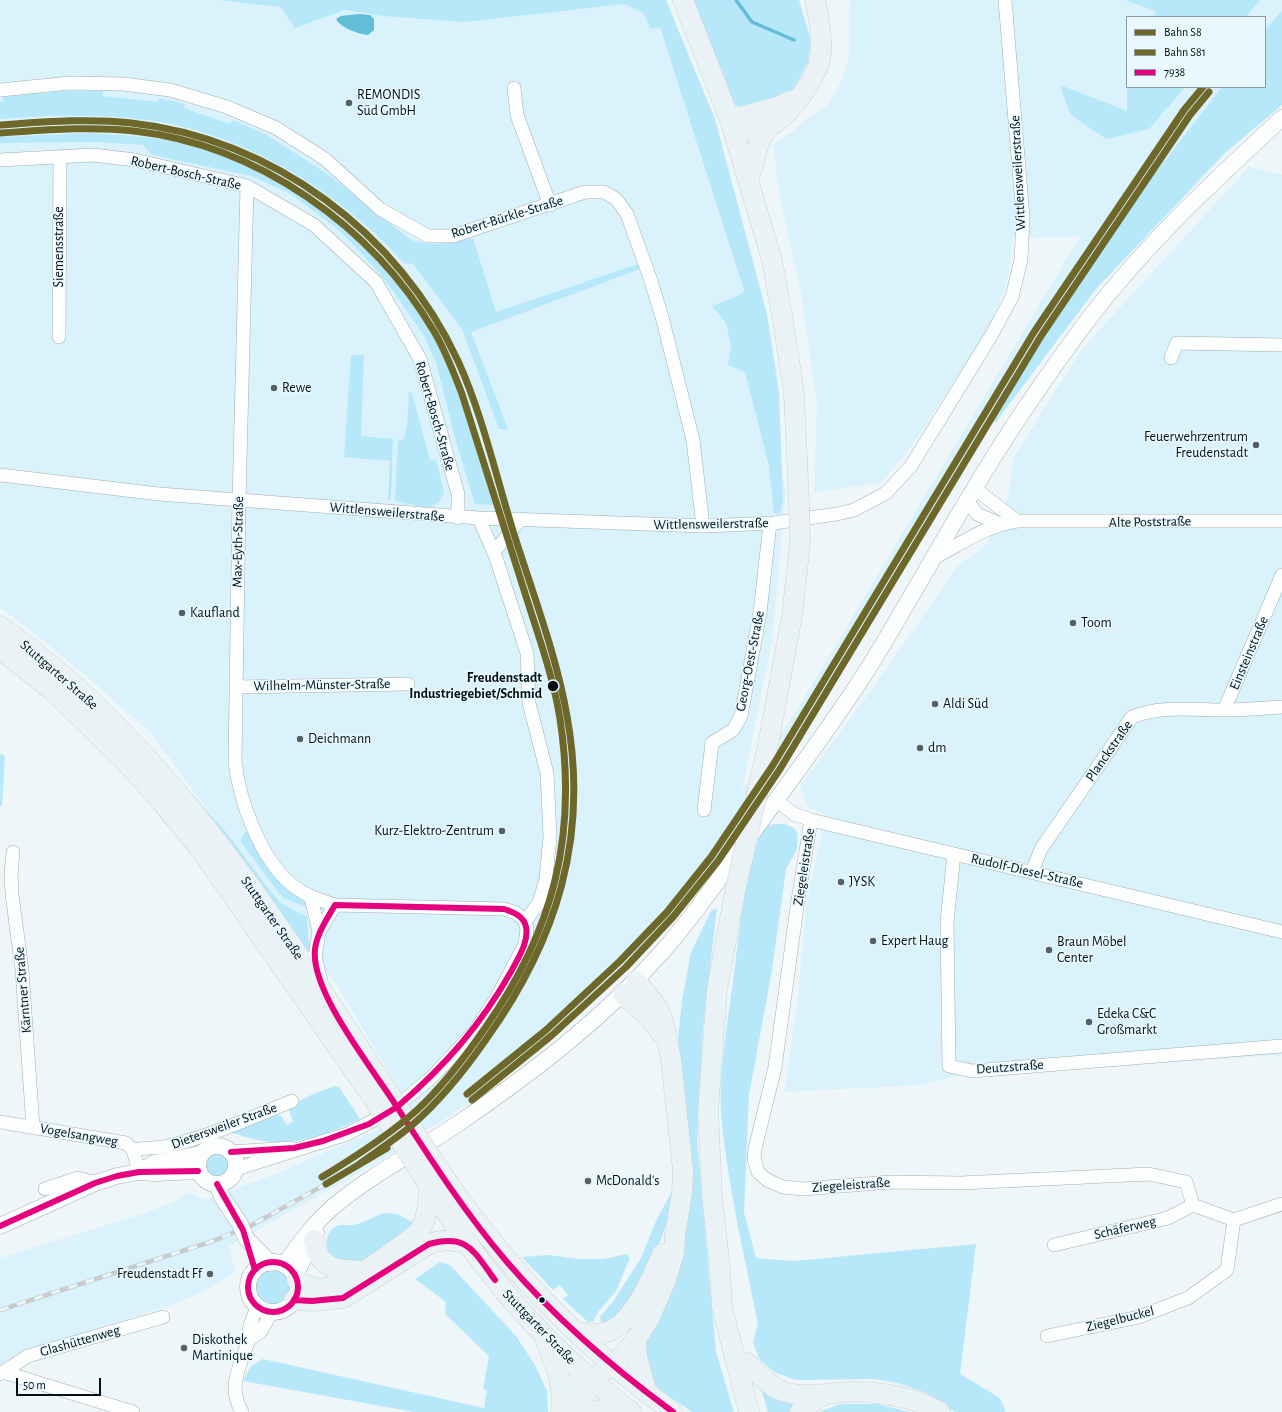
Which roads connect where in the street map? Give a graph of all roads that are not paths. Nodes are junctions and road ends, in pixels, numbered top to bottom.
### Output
1 (683, 0) edge
2 (815, 0) edge
3 (1005, 0) edge
4 (514, 88) dead end
5 (0, 90) edge
6 (799, 98) junction
7 (1282, 118) edge
8 (731, 125) junction
9 (769, 126) junction
10 (60, 157) junction
11 (0, 160) edge
12 (749, 179) junction
13 (247, 186) junction
14 (550, 205) junction
15 (59, 337) dead end
16 (1282, 345) edge
17 (1171, 358) dead end
18 (0, 475) edge
19 (971, 494) junction
20 (238, 501) junction
21 (458, 518) junction
22 (479, 518) junction
23 (520, 520) junction
24 (1017, 521) junction
25 (1282, 521) edge
26 (770, 524) junction
27 (1000, 524) junction
28 (703, 526) junction
29 (494, 552) junction
30 (934, 558) junction
31 (1282, 575) edge
32 (0, 626) edge
33 (0, 649) edge
34 (408, 684) dead end
35 (236, 687) junction
36 (1282, 707) edge
37 (1224, 710) junction
38 (776, 800) junction
39 (704, 810) dead end
40 (811, 820) junction
41 (13, 852) dead end
42 (954, 854) junction
43 (1032, 872) junction
44 (311, 897) junction
45 (335, 905) junction
46 (525, 921) junction
47 (319, 932) junction
48 (1282, 932) edge
49 (629, 987) junction
50 (324, 994) junction
51 (1282, 1046) edge
52 (379, 1094) junction
53 (292, 1101) dead end
54 (0, 1122) edge
55 (33, 1127) junction
56 (299, 1148) junction
57 (132, 1150) junction
58 (231, 1152) junction
59 (200, 1154) junction
60 (139, 1172) junction
61 (198, 1172) junction
62 (427, 1173) junction
63 (95, 1182) junction
64 (227, 1185) junction
65 (46, 1189) dead end
66 (1282, 1204) edge
67 (1193, 1205) junction
68 (1234, 1220) junction
69 (0, 1226) edge
70 (243, 1231) junction
71 (317, 1231) junction
72 (675, 1234) junction
73 (467, 1244) junction
74 (1054, 1245) dead end
75 (720, 1269) junction
76 (255, 1270) junction
77 (287, 1271) junction
78 (362, 1271) junction
79 (294, 1300) junction
80 (257, 1306) junction
81 (272, 1312) junction
82 (163, 1317) dead end
83 (576, 1332) junction
84 (544, 1336) junction
85 (1047, 1336) dead end
86 (249, 1340) junction
87 (636, 1340) junction
88 (747, 1363) junction
89 (613, 1366) junction
90 (1, 1373) edge
91 (591, 1379) junction
92 (647, 1394) junction
93 (826, 1394) junction
94 (566, 1408) edge
95 (630, 1411) edge
96 (133, 1412) edge
97 (242, 1412) edge
98 (594, 1412) edge
99 (673, 1412) edge
100 (749, 1412) edge
101 (762, 1412) edge
102 (800, 1412) edge
103 (940, 1412) edge

1 - 8 main road
2 - 6 main road
3 - 26 street, Wittlensweilerstraße
4 - 14 street
5 - 14 street, Robert-Bürkle-Straße
6 - 8 main road
6 - 9 main road
7 - 19 street
8 - 9 main road
8 - 12 main road
9 - 12 main road
10 - 11 street, Robert-Bosch-Straße
10 - 13 street, Robert-Bosch-Straße
10 - 15 street, Siemensstraße
12 - 75 main road, bridge
13 - 20 street, Max-Eyth-Straße
13 - 21 street, Robert-Bosch-Straße
14 - 28 street, Robert-Bürkle-Straße
16 - 17 street
18 - 20 street, Wittlensweilerstraße
19 - 24 street
19 - 27 street
19 - 30 street
20 - 21 street, Wittlensweilerstraße
20 - 35 street, Max-Eyth-Straße
21 - 22 street, Wittlensweilerstraße
22 - 23 street, Wittlensweilerstraße
22 - 29 street
23 - 28 street, Wittlensweilerstraße
23 - 29 street
24 - 25 street, Alte Poststraße
24 - 27 street, Alte Poststraße
26 - 28 street, Wittlensweilerstraße
26 - 39 street, Georg-Oest-Straße
27 - 30 street, Alte Poststraße
29 - 46 street
30 - 38 street
31 - 37 street, Einsteinstraße
32 - 50 main road, Stuttgarter Straße
33 - 52 main road, Stuttgarter Straße
34 - 35 street, Wilhelm-Münster-Straße
35 - 44 street, Max-Eyth-Straße
36 - 37 street, Planckstraße
37 - 43 street, Planckstraße
38 - 40 street, Rudolf-Diesel-Straße
38 - 49 street
40 - 42 street, Rudolf-Diesel-Straße
40 - 67 street, Ziegeleistraße
41 - 55 street, Kärntner Straße
42 - 43 street, Rudolf-Diesel-Straße
42 - 51 street, Deutzstraße
43 - 48 street, Rudolf-Diesel-Straße
44 - 45 street, Max-Eyth-Straße
44 - 47 street
45 - 46 street, Max-Eyth-Straße
45 - 47 street
46 - 56 street
47 - 50 street
49 - 71 street
49 - 72 main road
50 - 52 main road, Stuttgarter Straße
52 - 62 main road, Stuttgarter Straße, bridge
53 - 57 street, Dietersweiler Straße
54 - 55 street, Vogelsangweg
55 - 57 street, Vogelsangweg
56 - 58 street
56 - 64 street
57 - 60 street, Vogelsangweg
58 - 59 street
58 - 64 street
59 - 60 street, Dietersweiler Straße
59 - 61 street
60 - 61 street, Dietersweiler Straße
60 - 63 street, Dietersweiler Straße
61 - 64 street
62 - 73 main road, Stuttgarter Straße
62 - 78 main road
62 - 83 main road, Stuttgarter Straße
63 - 65 street
63 - 69 street, Dietersweiler Straße
64 - 70 street
66 - 68 street
67 - 68 street
67 - 74 street, Schäferweg
68 - 85 street, Ziegelbuckel
70 - 76 street
70 - 77 street
71 - 77 street
71 - 78 main road
72 - 83 main road
72 - 87 main road
73 - 79 main road
73 - 84 main road, Stuttgarter Straße
75 - 88 main road
75 - 100 main road
76 - 77 street
76 - 80 street
77 - 78 main road
77 - 79 street
79 - 81 street
80 - 81 street
80 - 86 street
81 - 86 street
82 - 90 street, Glashüttenweg
83 - 89 main road, Stuttgarter Straße
84 - 91 main road, Stuttgarter Straße
84 - 94 main road
86 - 97 street
87 - 89 main road
87 - 92 main road
88 - 93 main road
88 - 101 main road
89 - 91 main road
89 - 92 main road, Stuttgarter Straße
90 - 96 street
91 - 94 main road
91 - 95 main road, Stuttgarter Straße
92 - 99 main road, Stuttgarter Straße
93 - 102 main road
93 - 103 main road
95 - 98 main road

